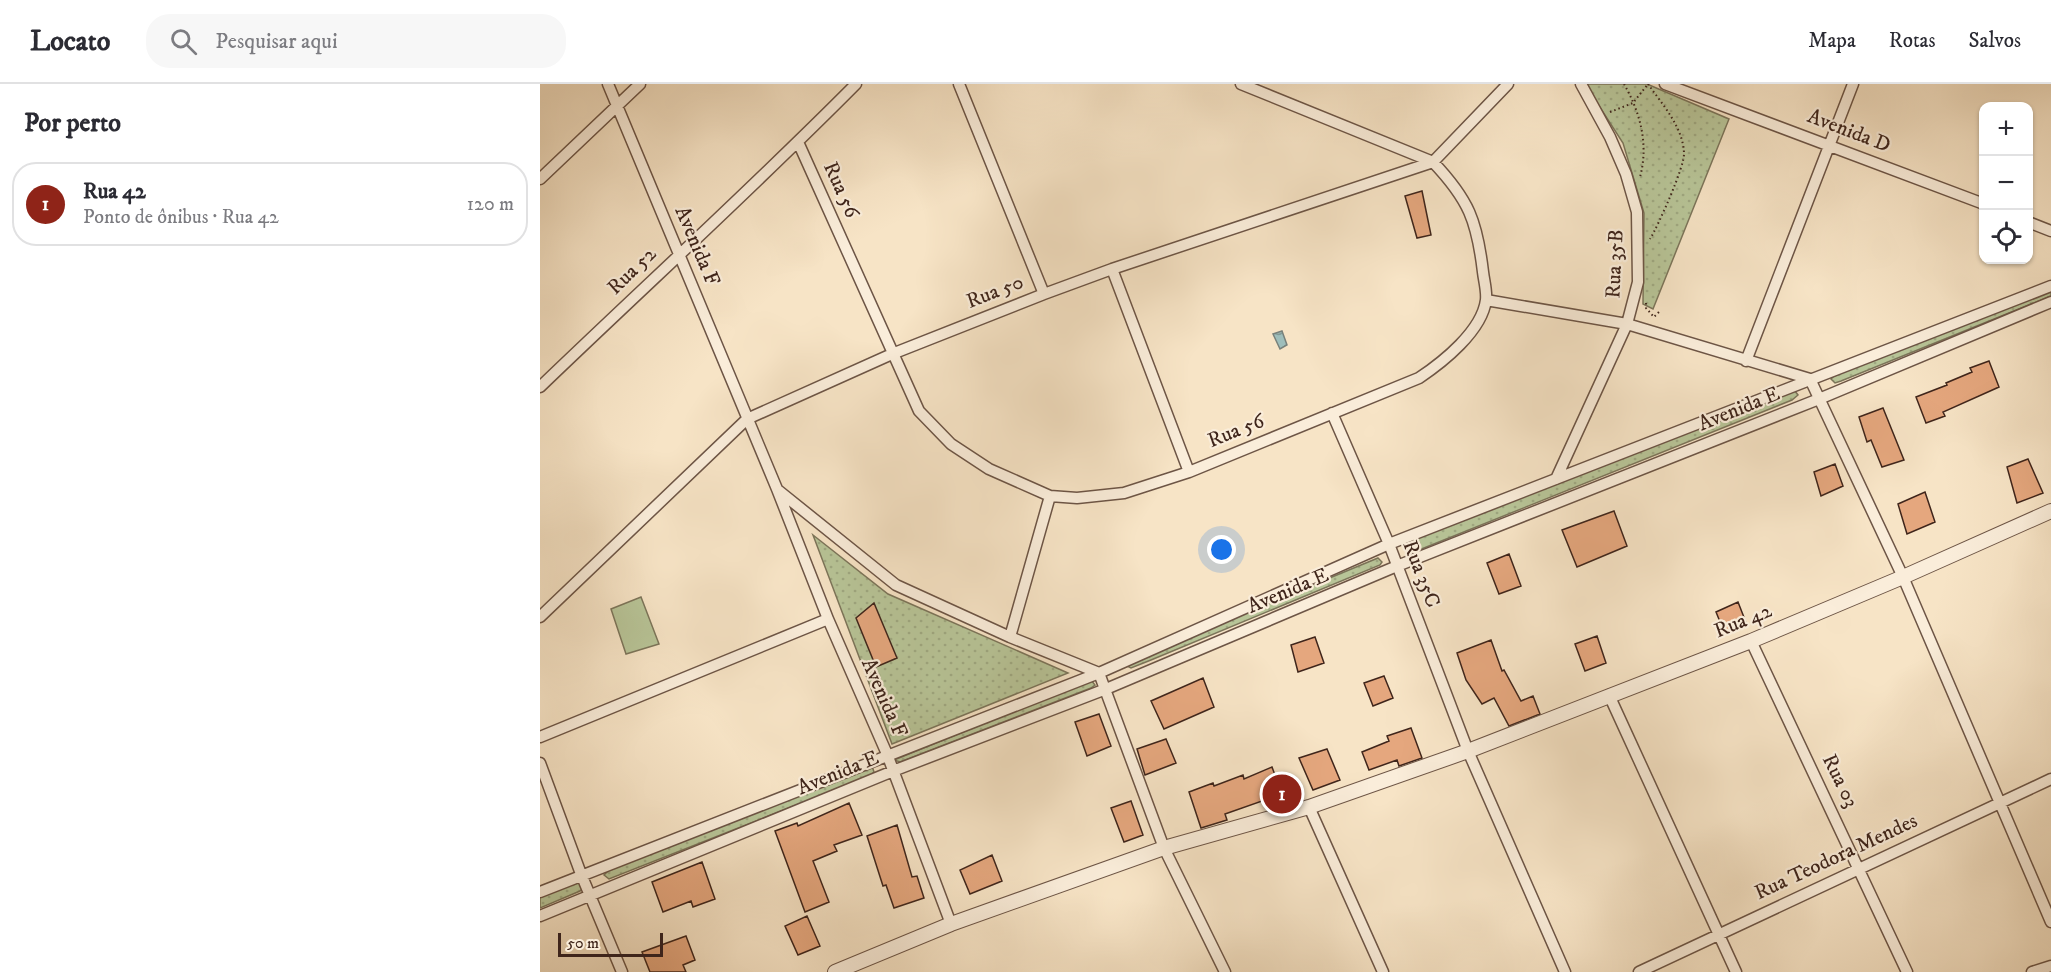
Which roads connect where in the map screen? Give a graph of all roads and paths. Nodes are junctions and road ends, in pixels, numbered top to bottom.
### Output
1 (608, 84) edge
2 (640, 84) edge
3 (856, 84) edge
4 (958, 84) edge
5 (1241, 84) edge
6 (1508, 84) edge
7 (1581, 84) edge
8 (1623, 84) edge
9 (1648, 84) edge
10 (1665, 84) edge
11 (1853, 84) edge
12 (1634, 102) junction
13 (617, 105) junction
14 (798, 142) junction
15 (1830, 145) junction
16 (1433, 162) junction
17 (540, 179) edge
18 (1638, 182) dead end
19 (1979, 202) edge
20 (2033, 224) edge
21 (1647, 230) dead end
22 (2051, 231) edge
23 (679, 253) junction
24 (1112, 269) junction
25 (2051, 286) edge
26 (1044, 294) junction
27 (2018, 298) junction
28 (1486, 300) junction
29 (2051, 302) edge
30 (2025, 312) junction
31 (1627, 324) junction
32 (892, 354) junction
33 (1746, 361) junction
34 (1810, 379) junction
35 (540, 387) edge
36 (1819, 399) junction
37 (1332, 413) junction
38 (747, 419) junction
39 (1189, 472) junction
40 (1556, 479) junction
41 (777, 489) junction
42 (1050, 496) junction
43 (2051, 511) edge
44 (1389, 544) junction
45 (1397, 566) junction
46 (1904, 577) junction
47 (540, 617) edge
48 (828, 620) junction
49 (1010, 637) junction
50 (1751, 641) junction
51 (1099, 673) junction
52 (1106, 689) junction
53 (1609, 695) junction
54 (540, 737) edge
55 (1468, 751) junction
56 (887, 754) junction
57 (540, 763) edge
58 (893, 771) junction
59 (2051, 779) edge
60 (1998, 802) junction
61 (1309, 807) junction
62 (1164, 848) junction
63 (1859, 867) junction
64 (581, 874) junction
65 (540, 892) edge
66 (590, 896) junction
67 (540, 916) edge
68 (2051, 922) edge
69 (951, 924) junction
70 (1719, 934) junction
71 (2051, 966) edge
72 (622, 972) edge
73 (835, 972) edge
74 (1225, 972) edge
75 (1383, 972) edge
76 (1565, 972) edge
77 (1639, 972) edge
78 (1736, 972) edge
79 (1907, 972) edge
80 (2032, 972) edge

1 - 13 street, Avenida F
2 - 13 street
3 - 14 street, Rua 52
4 - 26 street
5 - 16 street
6 - 16 street, Rua 50
7 - 31 street, Rua 35B
8 - 12 path
9 - 12 path
9 - 21 path
10 - 15 street, Avenida D
11 - 15 street
12 - 18 path
13 - 17 street
13 - 23 street, Avenida F
14 - 23 street, Rua 52
14 - 32 street, Rua 56
15 - 19 street, Avenida D
15 - 33 street
16 - 24 street, Rua 50
16 - 28 street
20 - 22 street
23 - 35 street, Rua 52
23 - 38 street, Avenida F
24 - 26 street, Rua 50
24 - 39 street
25 - 27 street, Avenida E
26 - 32 street, Rua 50
27 - 30 street
27 - 34 street, Avenida E
28 - 31 street
28 - 37 street, Rua 56
29 - 30 street, Avenida E
30 - 36 street, Avenida E
31 - 33 street
31 - 40 street, Rua 35B
32 - 38 street, Rua 50
32 - 42 street, Rua 56
33 - 34 street
34 - 36 street
34 - 40 street, Avenida E
36 - 45 street, Avenida E
36 - 46 street
37 - 39 street, Rua 56
37 - 44 street, Rua 35C
38 - 41 street, Avenida F
38 - 47 street, Rua 50
39 - 42 street, Rua 56
40 - 44 street, Avenida E
41 - 48 street, Avenida F
41 - 49 street, Avenida F
42 - 49 street
43 - 46 street, Rua 42
44 - 45 street, Rua 35C
44 - 51 street, Avenida E
45 - 52 street, Avenida E
45 - 55 street, Rua 35C
46 - 50 street, Rua 42
46 - 60 street
48 - 54 street
48 - 56 street, Avenida F
49 - 51 street, Avenida F
50 - 53 street, Rua 42
50 - 63 street, Rua 03
51 - 52 street
51 - 56 street, Avenida E
52 - 58 street, Avenida E
52 - 62 street
53 - 55 street, Rua 42
53 - 70 street
55 - 61 street, Rua 42
55 - 76 street, Rua 35C
56 - 58 street, Avenida F
56 - 64 street, Avenida E
57 - 64 street
58 - 66 street, Avenida E
58 - 69 street, Avenida F
59 - 60 street, Rua Teodora Mendes
60 - 63 street, Rua Teodora Mendes
60 - 68 street
61 - 62 street, Rua 42
61 - 75 street
62 - 69 street, Rua 42
62 - 74 street
63 - 70 street, Rua Teodora Mendes
63 - 79 street, Rua 03
64 - 65 street, Avenida E
64 - 66 street
66 - 67 street, Avenida E
66 - 72 street
69 - 73 street, Rua 42
70 - 77 street, Rua Teodora Mendes
70 - 78 street
71 - 80 street

